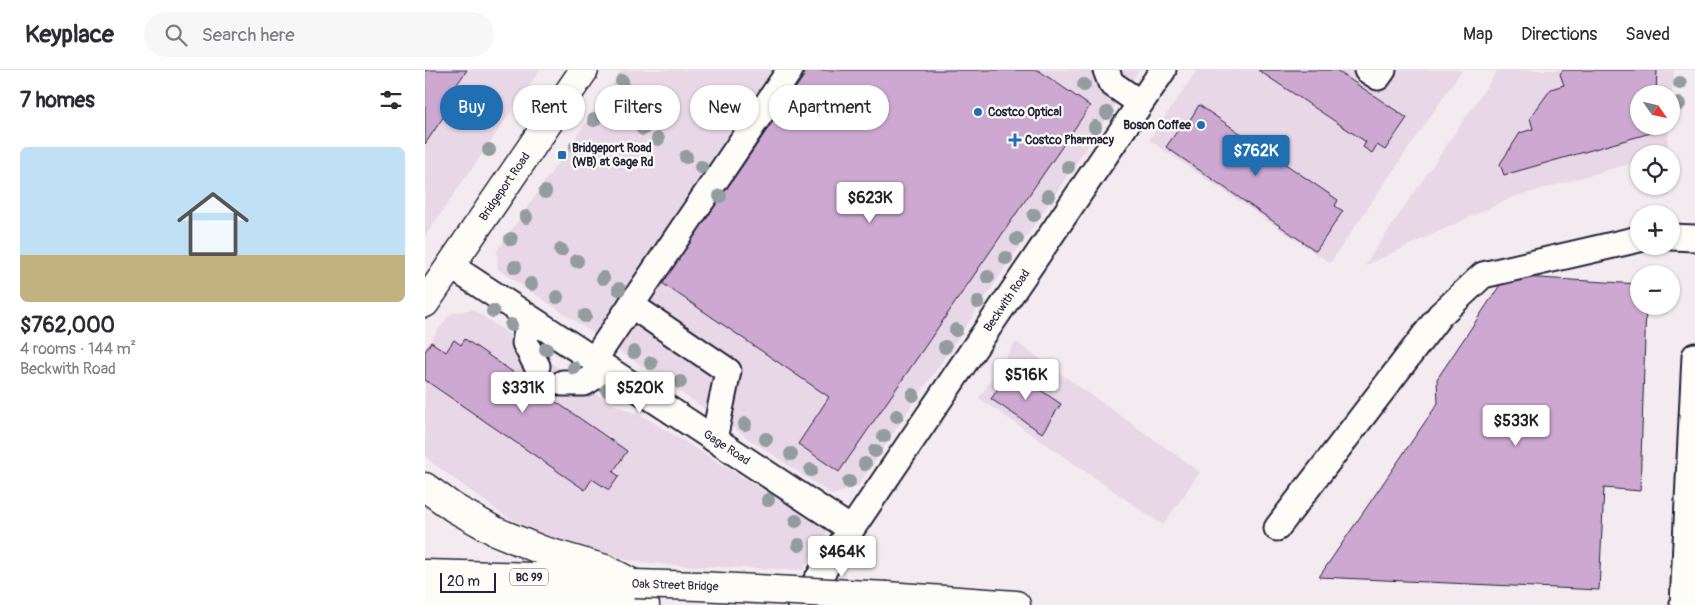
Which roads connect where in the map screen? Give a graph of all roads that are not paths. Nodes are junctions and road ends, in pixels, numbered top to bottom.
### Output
1 (584, 70) edge
2 (790, 70) edge
3 (1107, 70) edge
4 (1163, 70) edge
5 (1367, 70) edge
6 (1383, 70) edge
7 (1140, 103) junction
8 (1680, 237) edge
9 (1695, 238) edge
10 (1630, 240) edge
11 (451, 266) junction
12 (425, 303) edge
13 (631, 305) junction
14 (529, 318) junction
15 (1695, 356) edge
16 (600, 364) junction
17 (537, 366) dead end
18 (563, 383) dead end
19 (714, 439) junction
20 (425, 487) edge
21 (1277, 528) dead end
22 (851, 529) junction
23 (425, 574) edge
24 (639, 594) edge
25 (425, 597) edge
26 (799, 605) edge
27 (1016, 605) edge
28 (1683, 605) edge

1 - 11 main road, Bridgeport Road
2 - 13 street
3 - 7 street
4 - 7 street, Beckwith Road
5 - 6 street
7 - 22 street, Beckwith Road
8 - 9 street
10 - 21 street
11 - 12 main road, Bridgeport Road
11 - 14 street, Gage Road
13 - 16 street
13 - 19 street
14 - 16 street, Gage Road
14 - 17 street
15 - 28 street
16 - 18 street
16 - 19 street, Gage Road
19 - 22 street, Gage Road
20 - 24 main road
22 - 26 street, Beckwith Road
23 - 24 main road, Oak Street Bridge / BC 99
24 - 25 main road, Oak Street Bridge / BC 99
24 - 27 main road, Oak Street Bridge / BC 99, bridge

